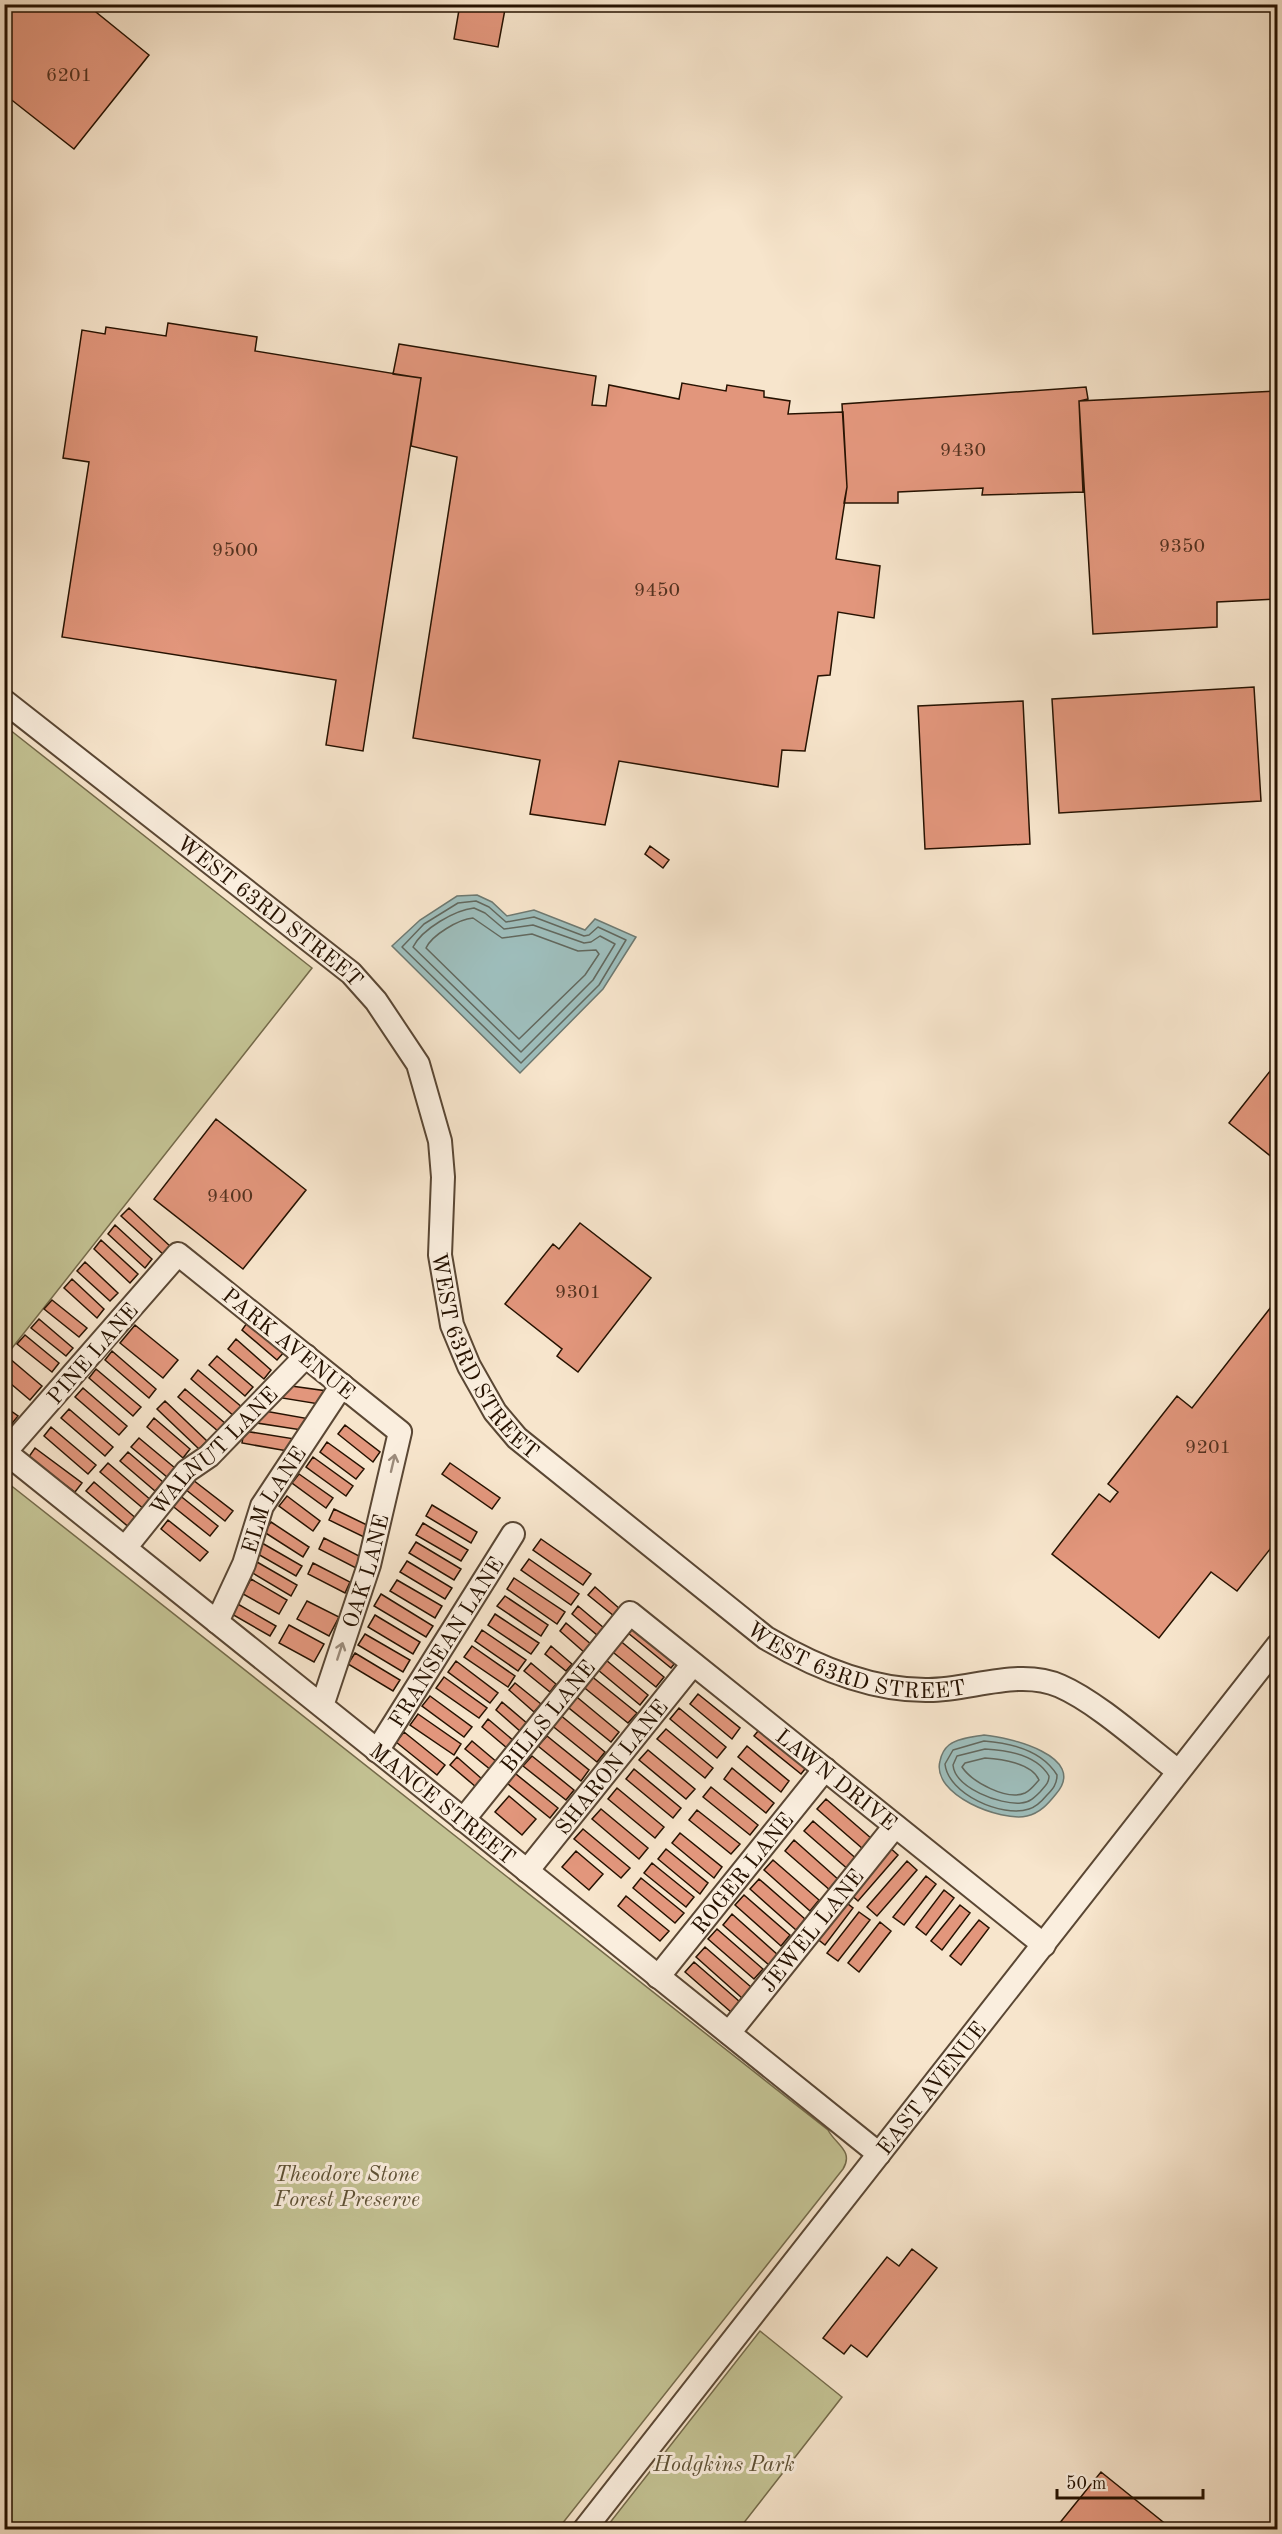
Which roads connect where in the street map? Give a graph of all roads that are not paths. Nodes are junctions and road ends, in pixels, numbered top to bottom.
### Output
1 (4, 701) edge
2 (178, 1254) joint
3 (306, 1356) junction
4 (342, 1385) junction
5 (400, 1432) joint
6 (5, 1452) edge
7 (513, 1534) dead end
8 (125, 1548) junction
9 (630, 1613) joint
10 (217, 1622) junction
11 (1278, 1645) edge
12 (693, 1664) junction
13 (322, 1706) junction
14 (377, 1751) junction
15 (825, 1769) junction
16 (1178, 1771) junction
17 (464, 1820) junction
18 (895, 1826) junction
19 (527, 1871) junction
20 (1044, 1945) junction
21 (658, 1977) junction
22 (729, 2033) junction
23 (879, 2154) junction
24 (584, 2529) edge

1 - 16 street, WEST 63RD STREET
2 - 3 street, PARK AVENUE
2 - 6 street, PINE LANE
3 - 4 street, PARK AVENUE
3 - 8 street, WALNUT LANE
4 - 5 street, PARK AVENUE
4 - 10 street, ELM LANE
13 -> 5 street, OAK LANE
6 - 8 street, MANCE STREET
7 - 14 street, FRANSEAN LANE
8 - 10 street, MANCE STREET
9 - 12 street, LAWN DRIVE
9 - 17 street, BILLS LANE
10 - 13 street, MANCE STREET
11 - 16 street, EAST AVENUE
12 - 15 street, LAWN DRIVE
12 - 19 street, SHARON LANE
13 - 14 street, MANCE STREET
14 - 17 street, MANCE STREET
15 - 18 street, LAWN DRIVE
15 - 21 street, ROGER LANE
16 - 20 street, EAST AVENUE
17 - 19 street, MANCE STREET
18 - 20 street, LAWN DRIVE
18 - 22 street, JEWEL LANE
19 - 21 street, MANCE STREET
20 - 23 street, EAST AVENUE
21 - 22 street, MANCE STREET
22 - 23 street, MANCE STREET
23 - 24 street, EAST AVENUE

